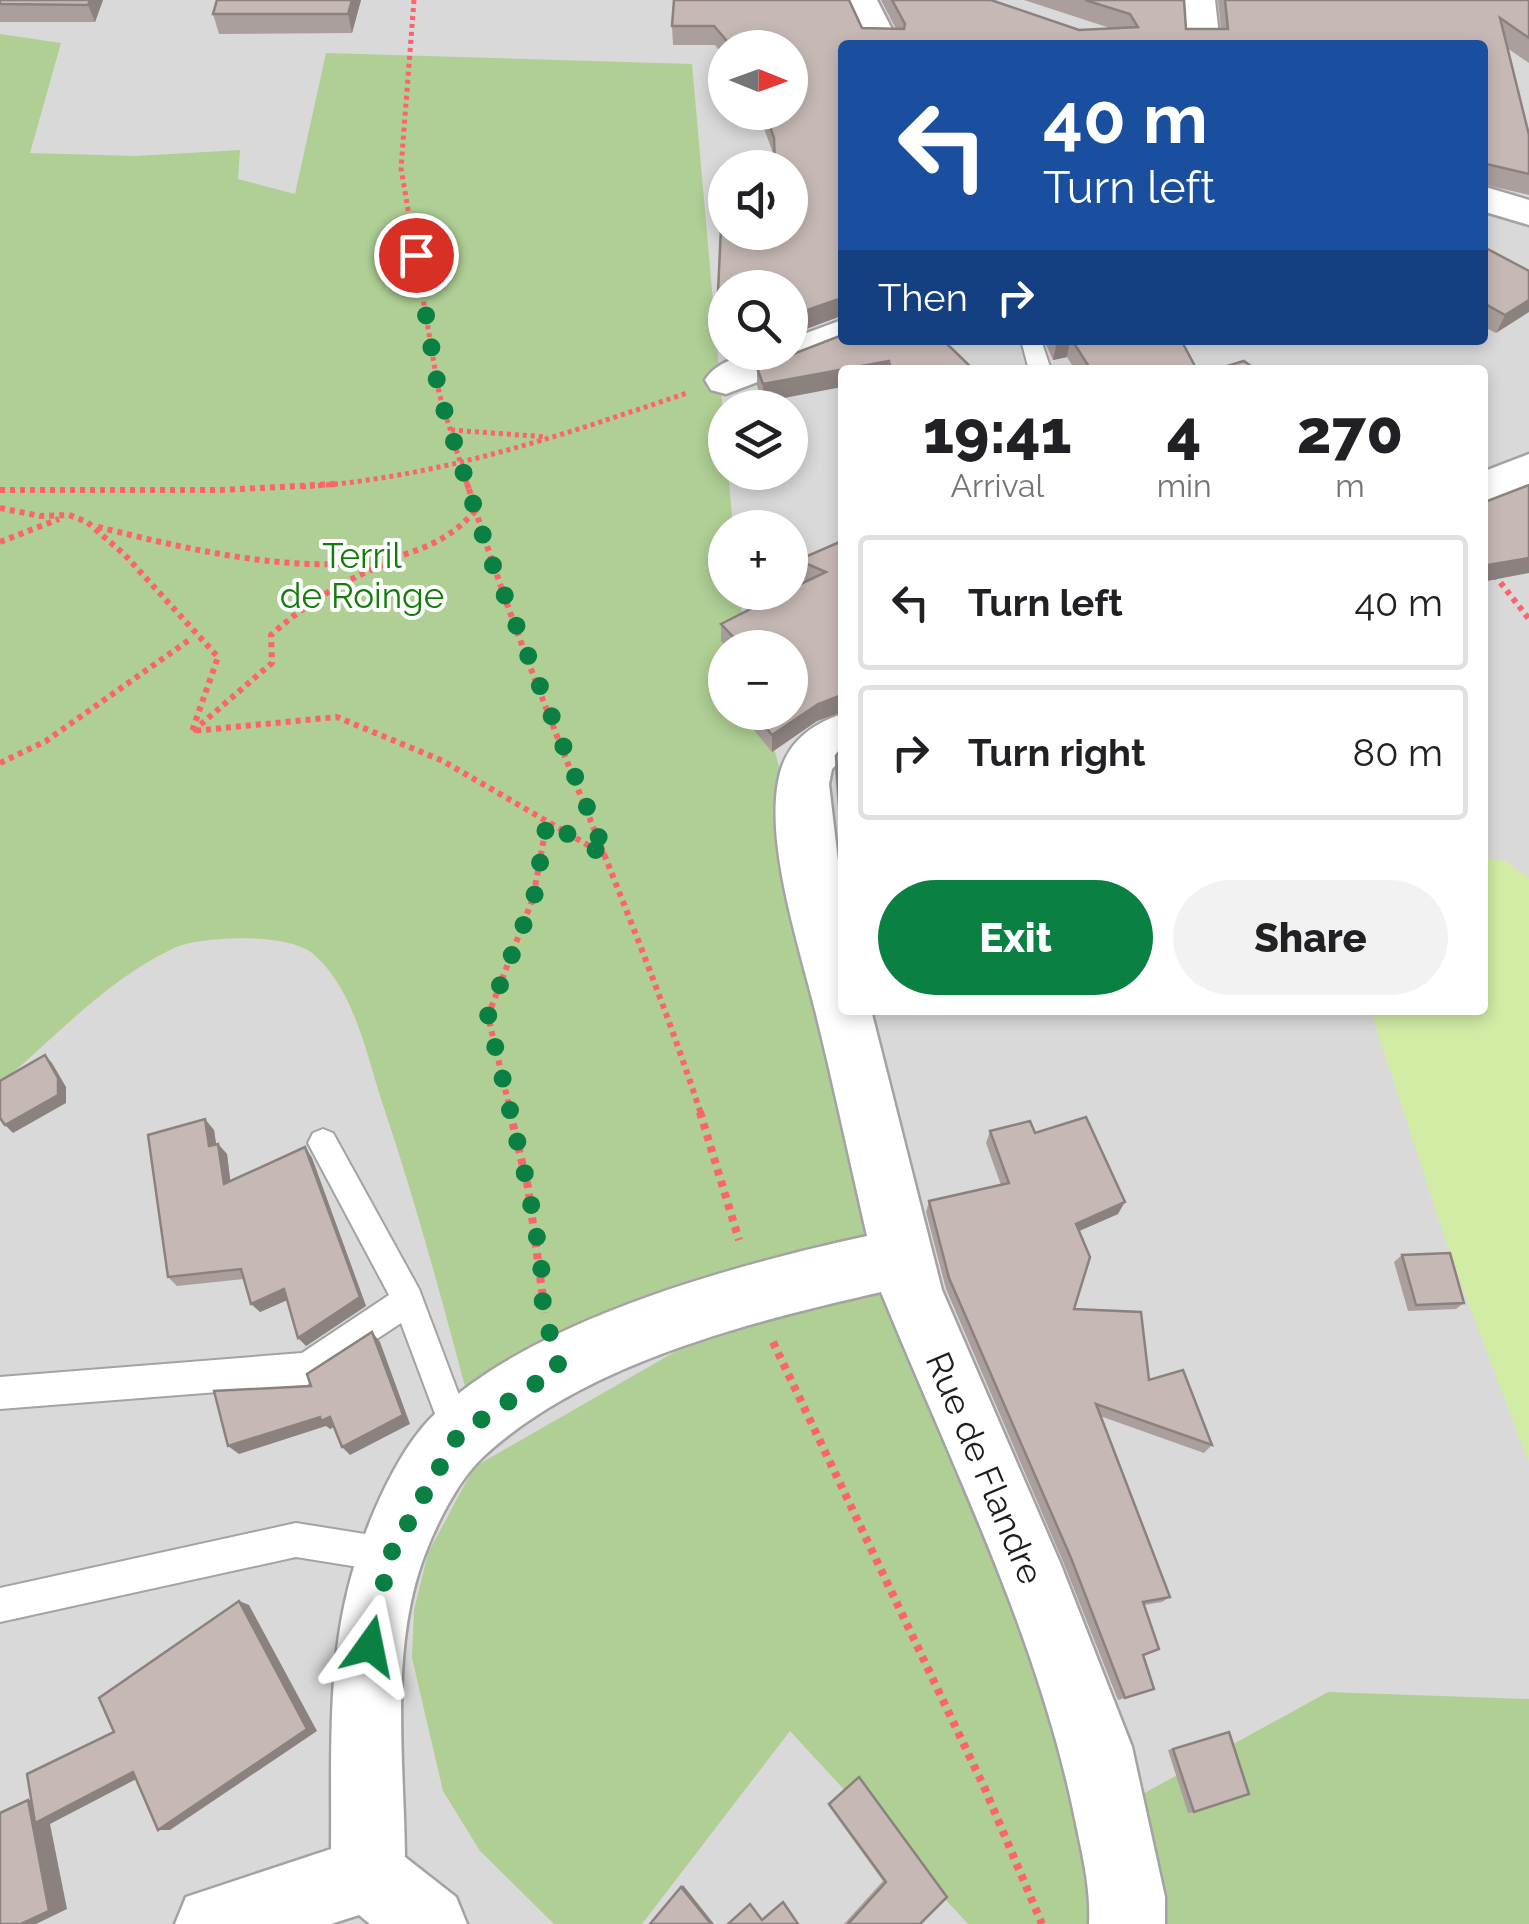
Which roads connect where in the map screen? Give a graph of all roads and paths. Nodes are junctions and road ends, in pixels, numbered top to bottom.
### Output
1 (414, 0) edge
2 (860, 0) edge
3 (1198, 0) edge
4 (880, 40) edge
5 (1202, 40) edge
6 (1488, 200) edge
7 (1529, 213) edge
8 (838, 336) edge
9 (726, 380) joint
10 (451, 430) junction
11 (553, 438) junction
12 (1529, 470) edge
13 (1488, 488) edge
14 (0, 490) edge
15 (0, 508) edge
16 (475, 511) junction
17 (69, 516) junction
18 (97, 527) junction
19 (0, 542) edge
20 (411, 555) junction
21 (1488, 567) edge
22 (1529, 618) edge
23 (192, 638) junction
24 (192, 732) junction
25 (838, 736) edge
26 (0, 763) edge
27 (547, 822) junction
28 (606, 856) junction
29 (838, 984) edge
30 (845, 1015) edge
31 (323, 1143) dead end
32 (902, 1258) junction
33 (408, 1300) junction
34 (759, 1309) junction
35 (559, 1368) junction
36 (0, 1393) edge
37 (458, 1435) junction
38 (390, 1555) junction
39 (0, 1606) edge
40 (368, 1875) junction
41 (213, 1924) edge
42 (429, 1924) edge
43 (1042, 1924) edge
44 (1127, 1924) edge

1 - 10 path
2 - 4 street
3 - 5 street
6 - 7 street
8 - 9 street
9 - 11 path
10 - 11 path
10 - 16 path, bridge
11 - 14 path
12 - 13 street
15 - 17 path
16 - 20 path
16 - 28 path
17 - 18 path
17 - 19 path
18 - 20 path
18 - 23 path
20 - 24 path
21 - 22 path
23 - 24 path
23 - 26 path
24 - 27 path
25 - 29 street, Rue de Flandre
27 - 28 path
27 - 35 path
28 - 34 path
30 - 32 street, Rue de Flandre
31 - 33 lane
32 - 34 street
32 - 44 street, Rue de Flandre
33 - 36 lane
33 - 37 lane
34 - 35 street
34 - 43 path
35 - 37 street
37 - 38 street
38 - 39 lane
38 - 40 street
40 - 41 street
40 - 42 street

